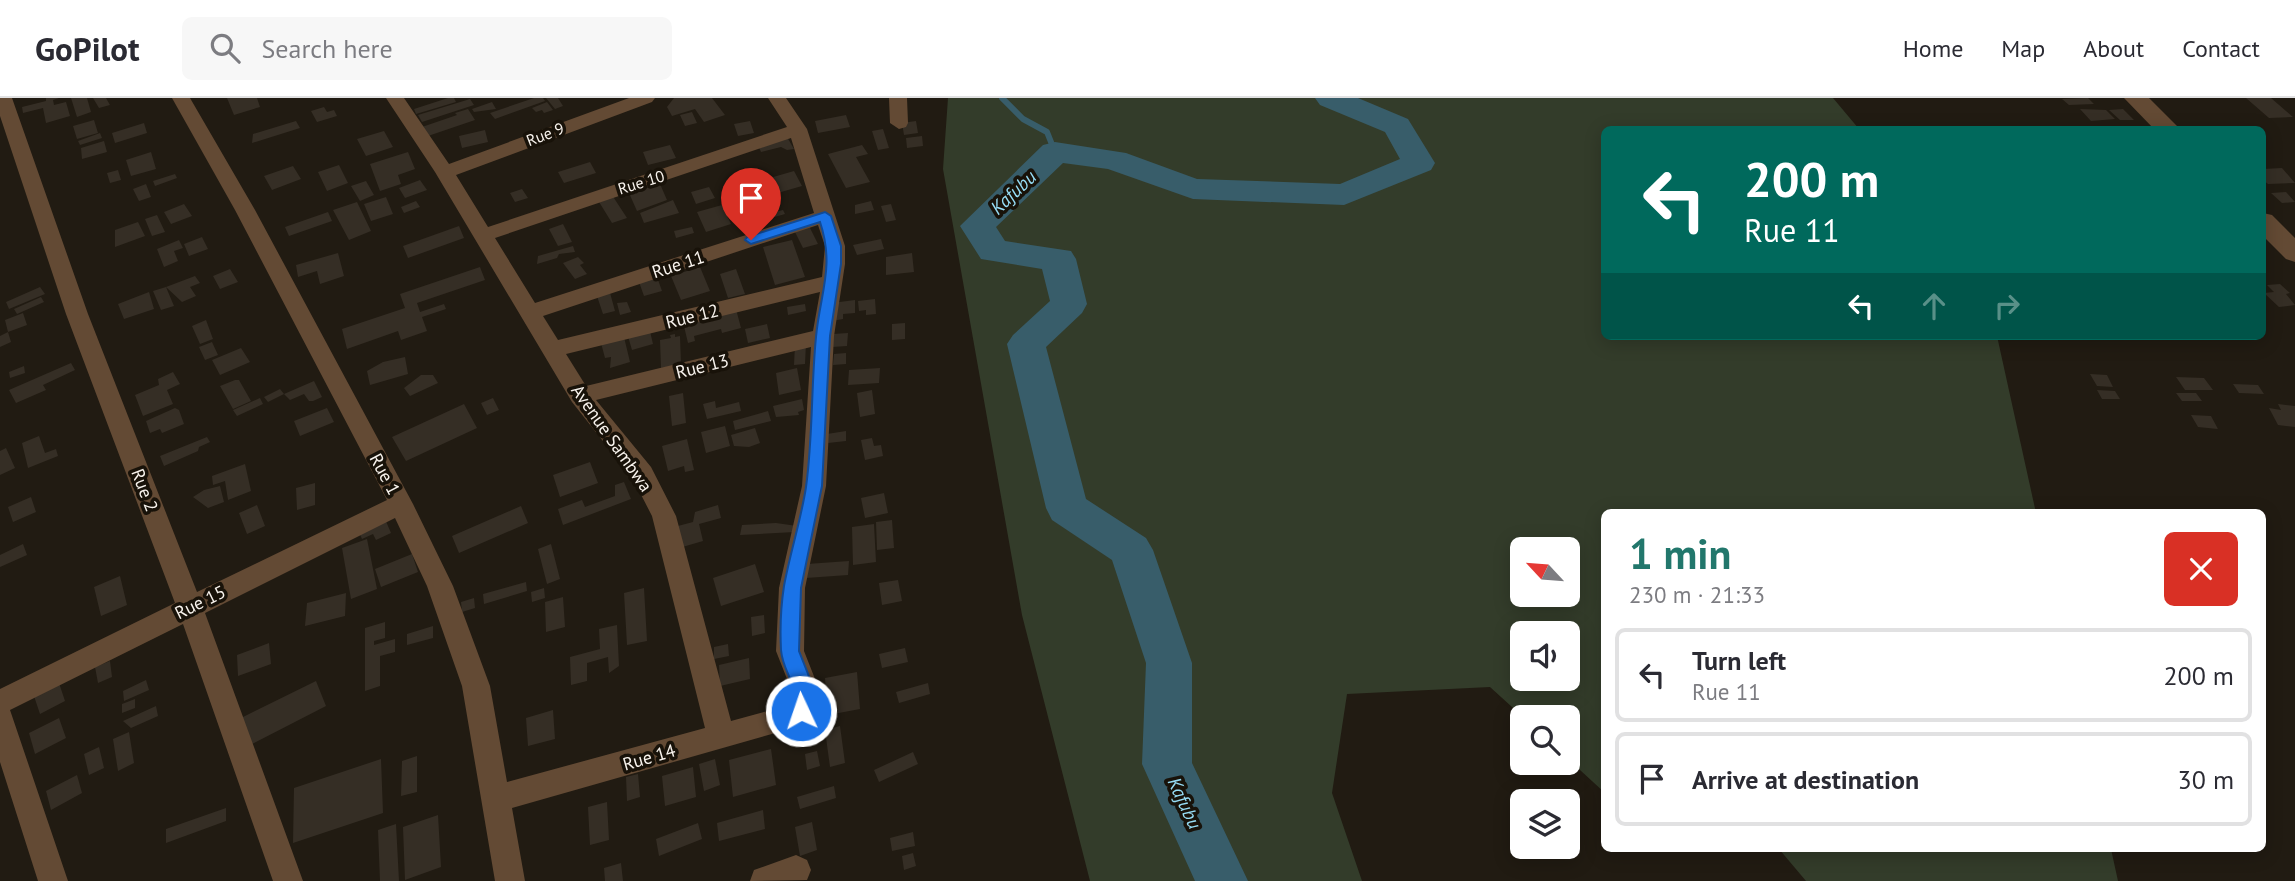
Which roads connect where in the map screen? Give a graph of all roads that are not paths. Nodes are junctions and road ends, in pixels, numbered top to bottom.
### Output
1 (2, 98) edge
2 (181, 98) edge
3 (395, 98) edge
4 (646, 98) edge
5 (777, 98) edge
6 (898, 98) edge
7 (2136, 98) edge
8 (899, 123) dead end
9 (2165, 126) edge
10 (798, 129) junction
11 (445, 172) junction
12 (825, 216) junction
13 (484, 235) junction
14 (831, 282) junction
15 (532, 312) junction
16 (823, 336) junction
17 (554, 349) junction
18 (580, 396) junction
19 (401, 504) junction
20 (190, 607) junction
21 (0, 702) edge
22 (0, 718) edge
23 (721, 735) junction
24 (495, 799) junction
25 (796, 870) dead end
26 (53, 881) edge
27 (288, 881) edge
28 (510, 881) edge
29 (765, 881) edge

1 - 20 street, Rue 2
2 - 19 street, Rue 1
3 - 11 street, Avenue Sambwa
4 - 11 street, Rue 9
5 - 10 street
6 - 8 street
7 - 9 street
10 - 12 street
10 - 13 street, Rue 10
11 - 13 street, Avenue Sambwa
12 - 14 street
12 - 15 street, Rue 11
13 - 15 street, Avenue Sambwa
14 - 16 street
14 - 17 street, Rue 12
15 - 17 street, Avenue Sambwa
16 - 18 street, Rue 13
16 - 23 street, Rue 14
17 - 18 street, Avenue Sambwa
18 - 23 street, Avenue Sambwa
19 - 20 street, Rue 15
19 - 24 street, Rue 1
20 - 21 street, Rue 15
20 - 27 street, Rue 2
22 - 26 street
23 - 24 street, Rue 14
24 - 28 street, Rue 1
25 - 29 street

